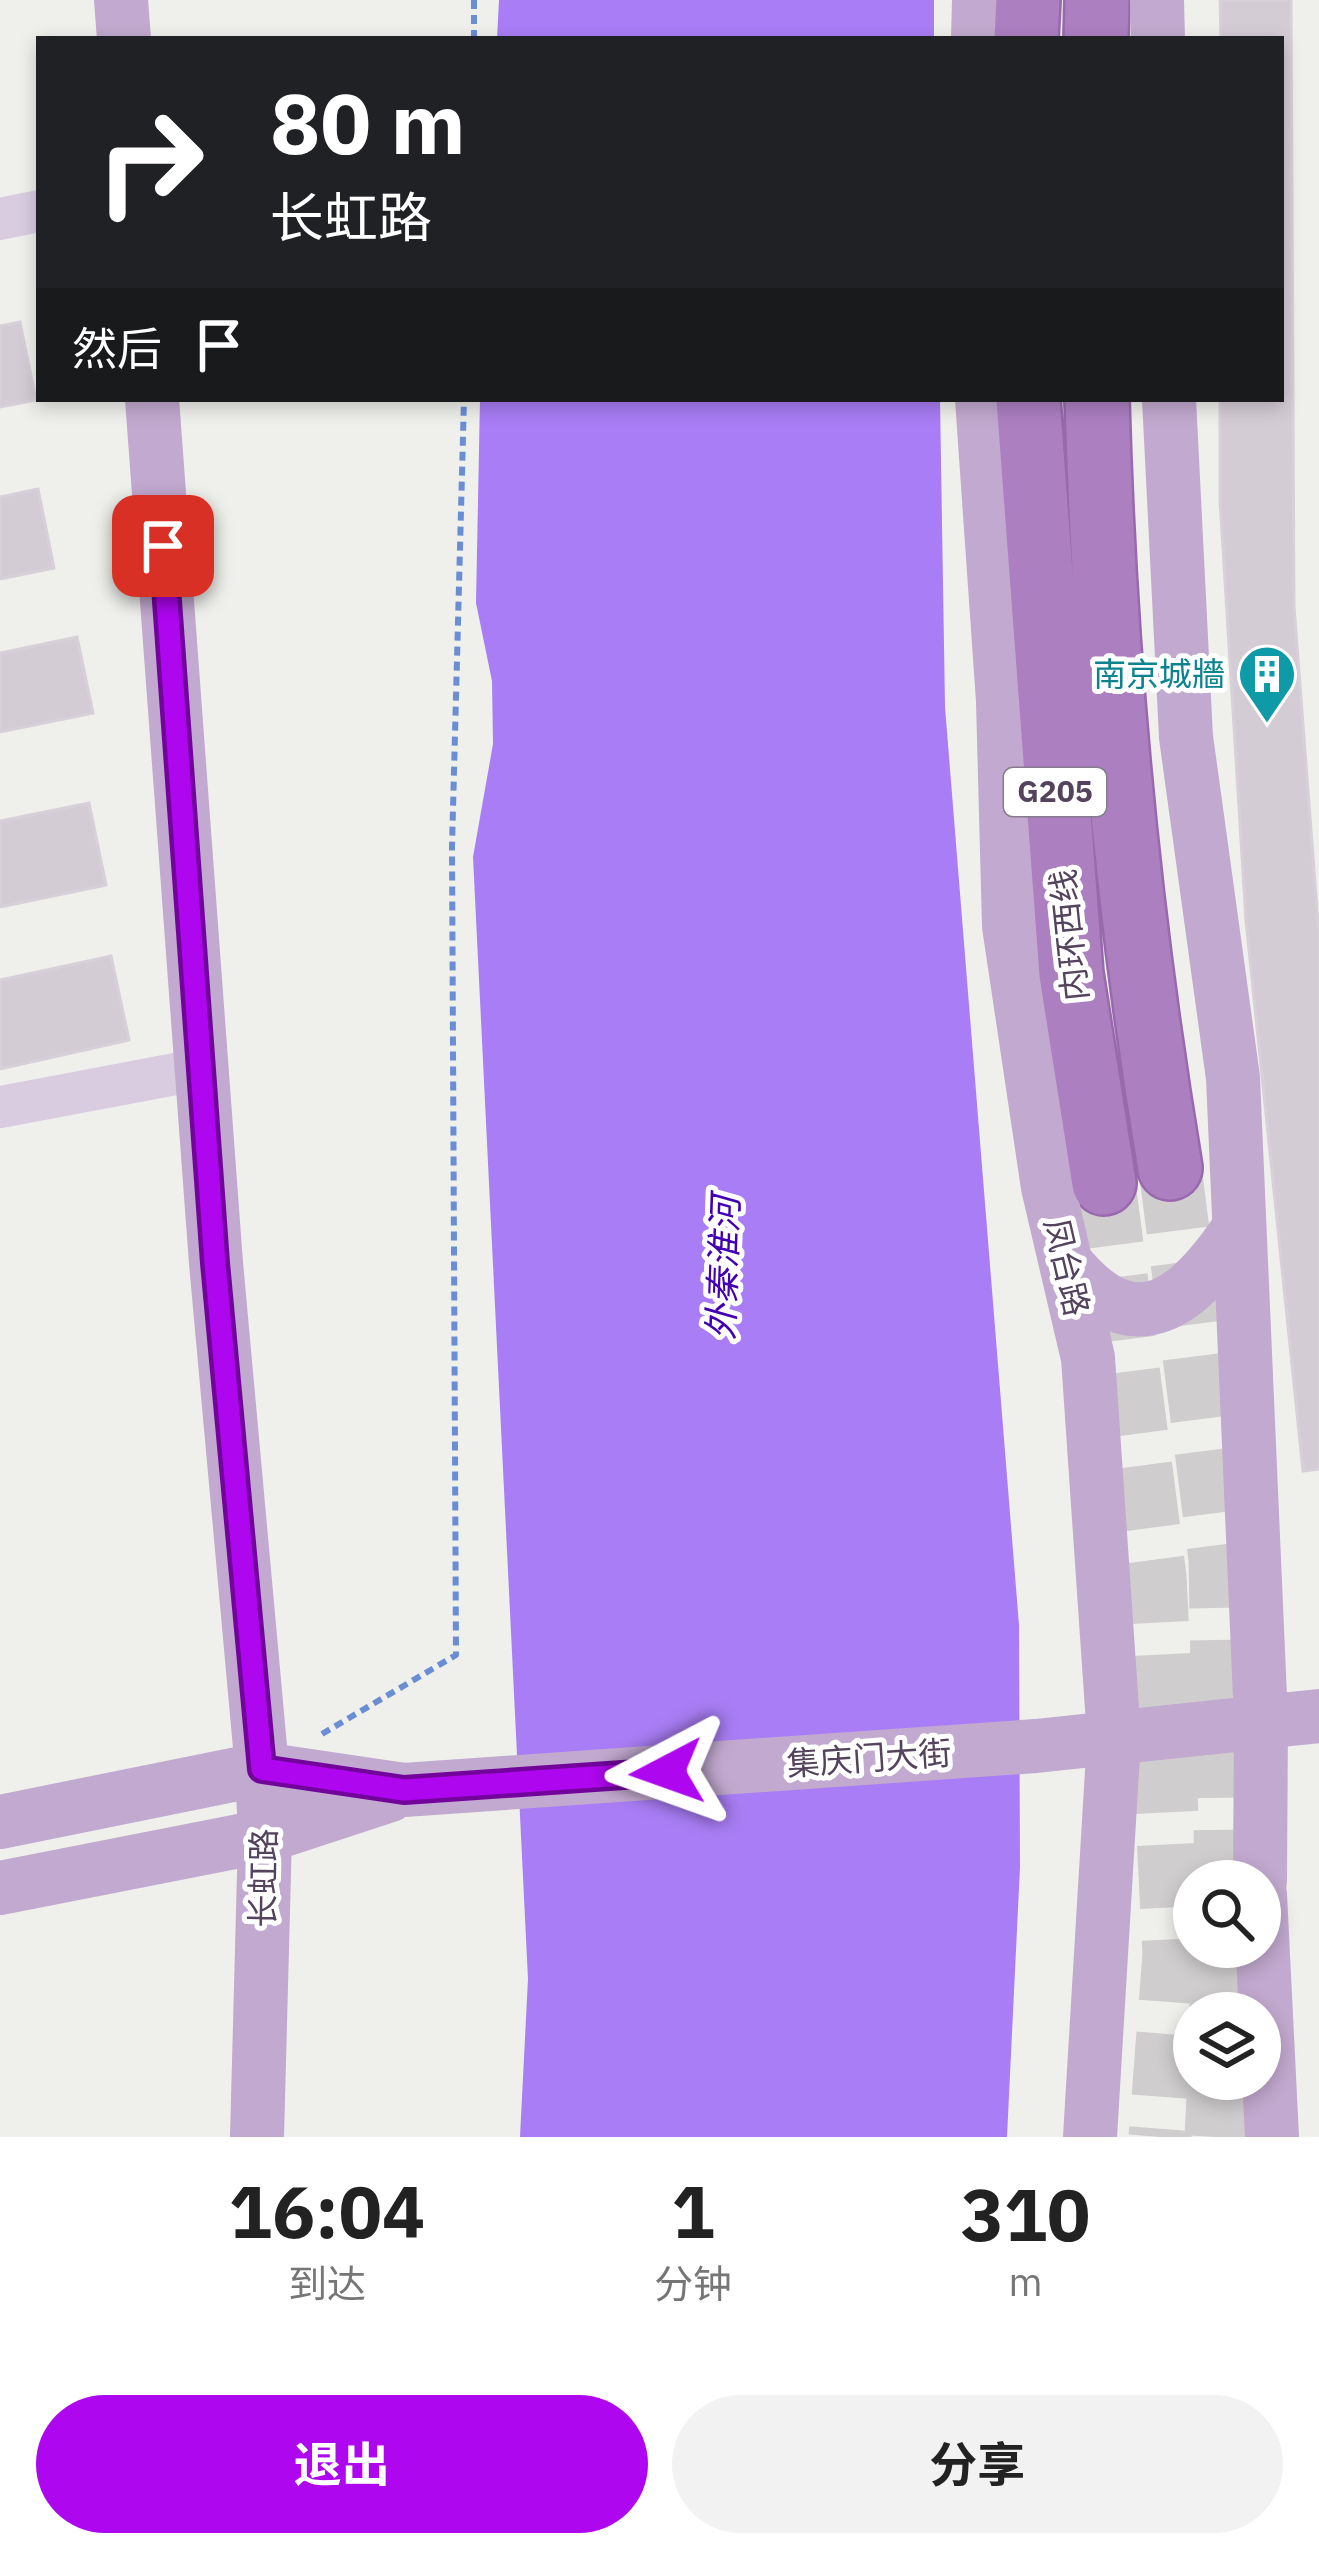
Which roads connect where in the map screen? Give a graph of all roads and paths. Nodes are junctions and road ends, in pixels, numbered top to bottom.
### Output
1 (121, 0) edge
2 (474, 0) edge
3 (979, 0) edge
4 (1028, 0) edge
5 (1097, 0) edge
6 (1156, 0) edge
7 (124, 36) edge
8 (474, 36) edge
9 (978, 36) edge
10 (1026, 36) edge
11 (1096, 36) edge
12 (1158, 36) edge
13 (36, 212) edge
14 (0, 219) edge
15 (152, 402) edge
16 (464, 402) edge
17 (982, 402) edge
18 (1028, 402) edge
19 (1097, 402) edge
20 (1169, 402) edge
21 (202, 1069) junction
22 (0, 1108) edge
23 (1170, 1168) tunnel mouth
24 (1104, 1183) tunnel mouth
25 (1239, 1228) junction
26 (1066, 1263) junction
27 (1319, 1716) edge
28 (1261, 1720) junction
29 (1114, 1738) junction
30 (262, 1769) junction
31 (420, 1789) junction
32 (0, 1822) edge
33 (266, 1836) junction
34 (1260, 1860) edge
35 (0, 1888) edge
36 (1264, 1968) edge
37 (256, 2137) edge
38 (1090, 2137) edge
39 (1272, 2137) edge

1 - 7 main road
2 - 8 path
3 - 9 main road
4 - 10 highway
5 - 11 highway
6 - 12 main road
13 - 14 street
15 - 21 main road, 长虹路
16 - 30 path
17 - 26 main road, 凤台路
18 - 24 highway, 内环西线 / G205
19 - 23 highway, 内环西线 / G205
20 - 25 main road
21 - 22 street
21 - 30 main road, 长虹路
25 - 26 main road
25 - 28 main road
26 - 29 main road, 凤台路
27 - 28 main road, 集庆门大街
28 - 29 main road, 集庆门大街
28 - 34 main road
29 - 31 main road, 集庆门大街
29 - 38 main road, 凤台路
30 - 31 main road, 集庆门大街
30 - 32 main road, 集庆门大街
30 - 33 main road, 长虹路
31 - 33 main road, 集庆门大街
33 - 35 main road, 集庆门大街
33 - 37 main road, 长虹路
36 - 39 main road

